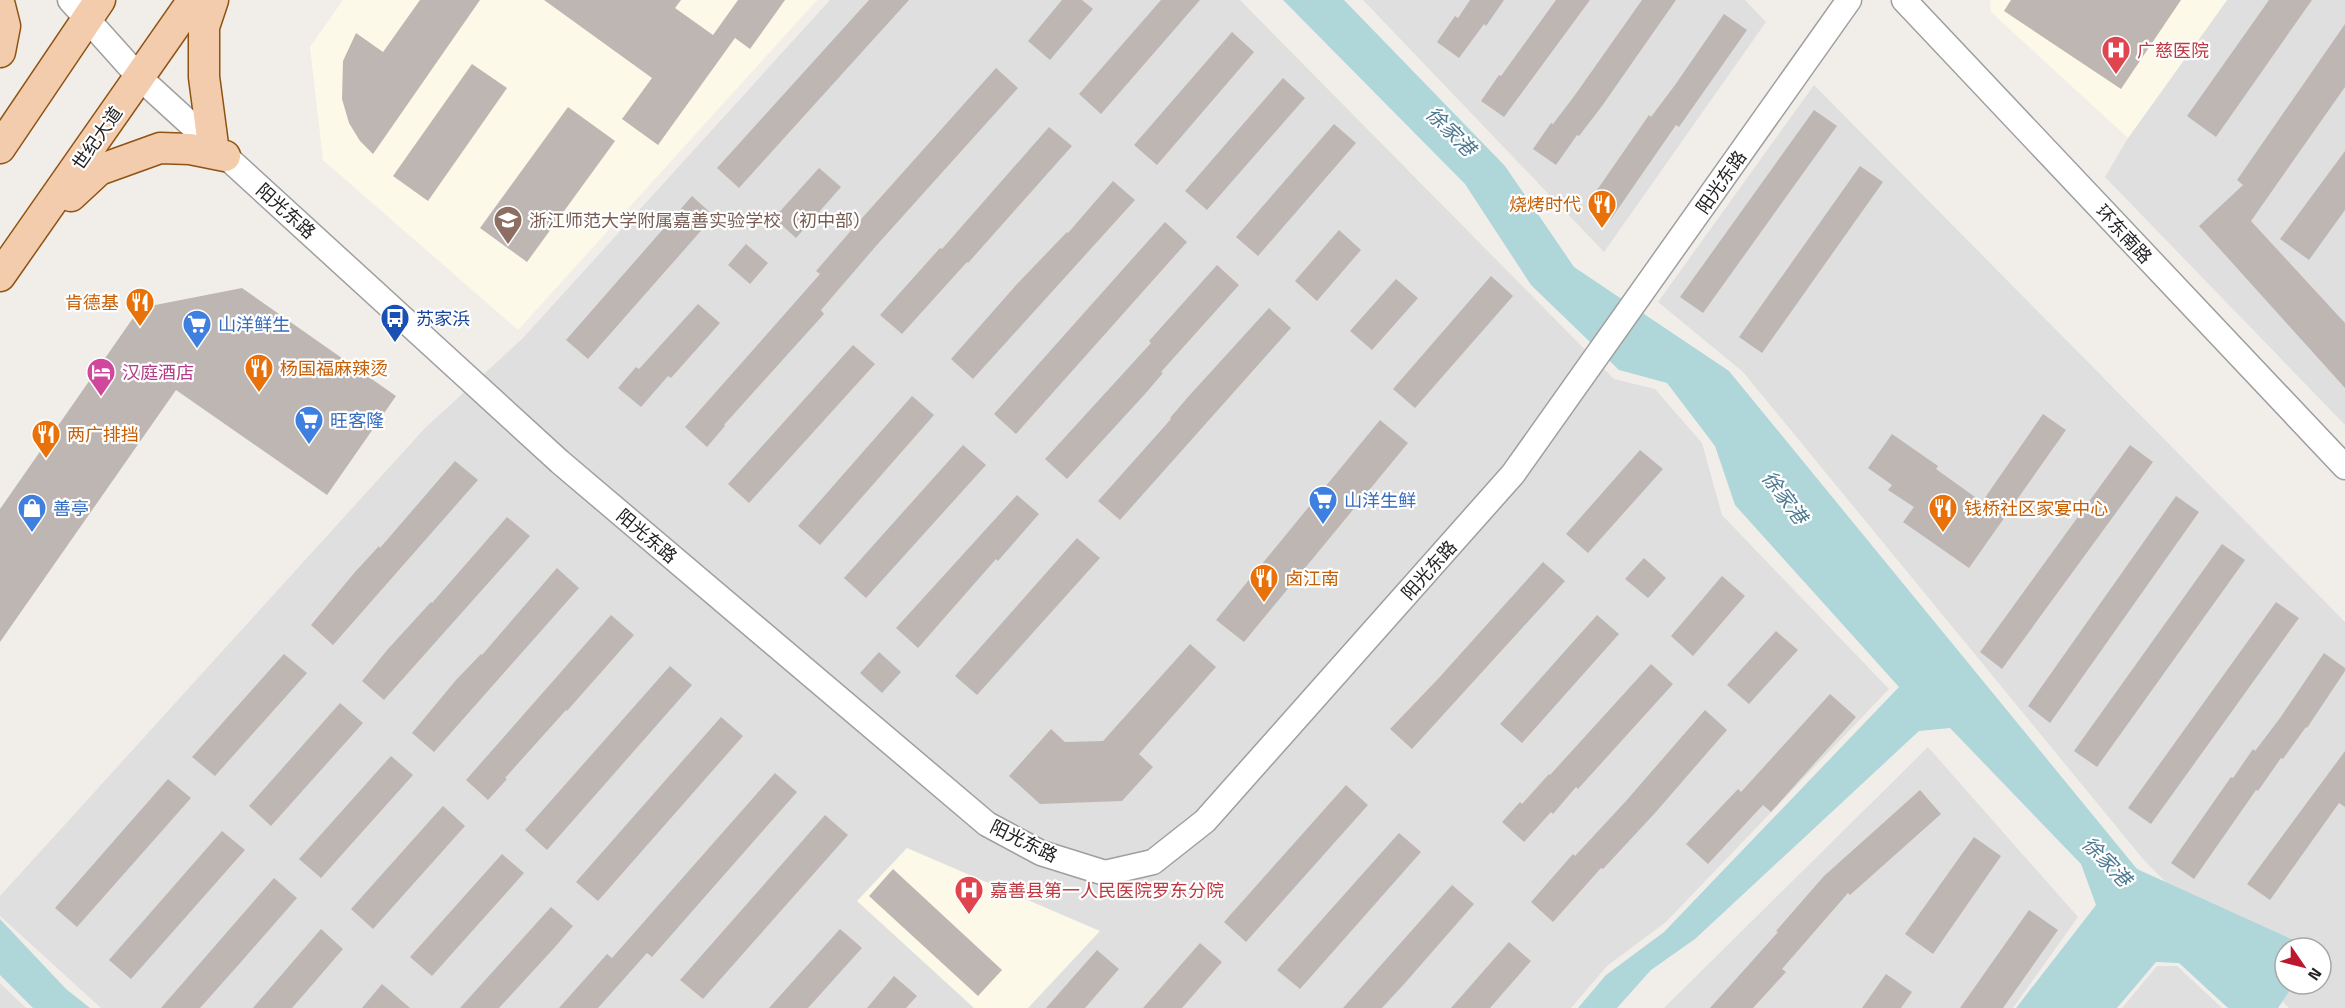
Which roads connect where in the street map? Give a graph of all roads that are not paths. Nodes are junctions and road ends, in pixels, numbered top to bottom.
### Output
1 (193, 0) edge
2 (213, 0) edge
3 (1849, 0) edge
4 (1904, 0) edge
5 (0, 6) edge
6 (86, 6) edge
7 (0, 52) edge
8 (140, 78) junction
9 (0, 148) edge
10 (219, 151) junction
11 (0, 276) edge
12 (0, 296) edge
13 (2345, 467) edge

1 - 8 main road, 世纪大道
2 - 10 main road
3 - 10 street, 阳光东路
4 - 13 street, 环东南路
5 - 7 main road
6 - 8 street, 阳光东路
6 - 9 main road
8 - 10 street, 阳光东路
8 - 11 main road, 世纪大道
10 - 12 main road

